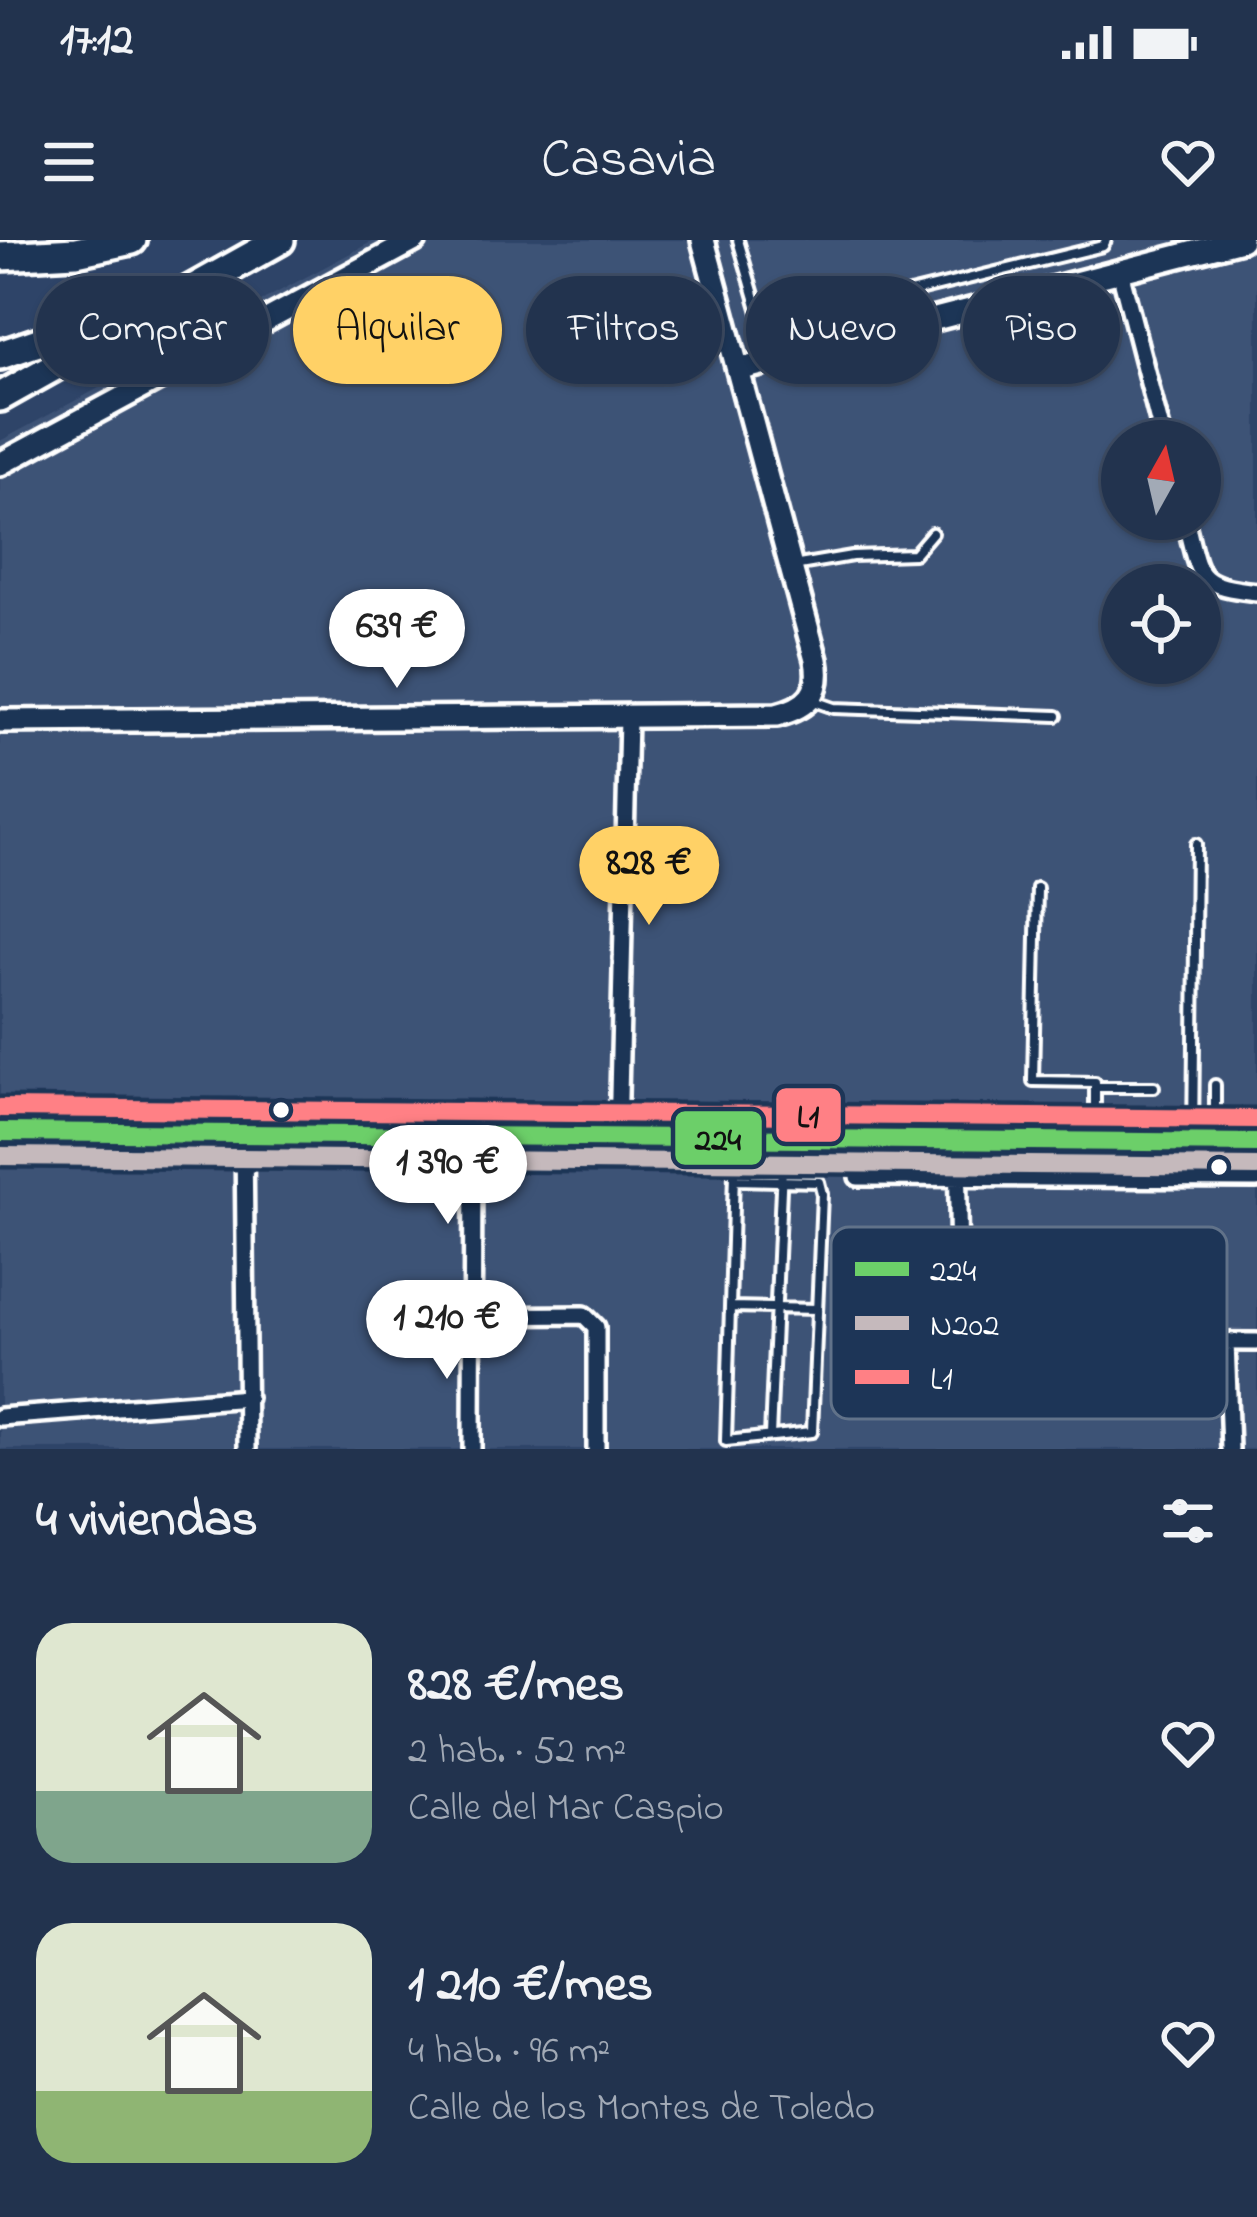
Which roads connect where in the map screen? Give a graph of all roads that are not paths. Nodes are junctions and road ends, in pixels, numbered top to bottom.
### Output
1 (132, 240) edge
2 (280, 240) edge
3 (415, 240) edge
4 (703, 240) edge
5 (738, 240) edge
6 (1106, 240) edge
7 (1240, 240) edge
8 (0, 256) edge
9 (1120, 272) junction
10 (219, 276) edge
11 (36, 344) edge
12 (0, 355) edge
13 (738, 370) junction
14 (36, 377) edge
15 (0, 397) edge
16 (1159, 420) edge
17 (0, 464) edge
18 (932, 533) dead end
19 (1190, 540) edge
20 (791, 567) junction
21 (1257, 592) edge
22 (811, 700) junction
23 (1057, 716) dead end
24 (628, 719) junction
25 (0, 721) edge
26 (1196, 844) dead end
27 (1037, 887) dead end
28 (1215, 1084) dead end
29 (1095, 1087) junction
30 (1154, 1087) dead end
31 (0, 1132) edge
32 (244, 1134) junction
33 (618, 1137) junction
34 (473, 1138) junction
35 (735, 1138) junction
36 (783, 1138) junction
37 (957, 1140) junction
38 (1094, 1142) junction
39 (1257, 1142) edge
40 (1204, 1143) junction
41 (858, 1177) dead end
42 (956, 1178) junction
43 (1257, 1179) edge
44 (735, 1180) junction
45 (783, 1181) junction
46 (957, 1227) edge
47 (731, 1307) junction
48 (776, 1308) junction
49 (817, 1309) junction
50 (474, 1316) junction
51 (1227, 1369) edge
52 (248, 1398) junction
53 (0, 1417) edge
54 (770, 1436) junction
55 (247, 1449) edge
56 (472, 1449) edge
57 (596, 1449) edge
58 (1230, 1449) edge

1 - 8 highway
2 - 10 highway
3 - 17 street
4 - 13 street
5 - 6 lane
7 - 9 street
9 - 13 street
9 - 16 street
11 - 12 highway
13 - 20 street
14 - 15 highway
18 - 20 lane
19 - 21 street
20 - 22 street
22 - 23 lane
22 - 24 street
24 - 25 street
24 - 33 street
26 - 40 lane
27 - 29 lane
28 - 40 lane
29 - 30 lane
29 - 38 lane
31 - 32 main road
32 - 34 main road
32 - 52 street
33 - 34 main road
33 - 35 main road
34 - 50 street
35 - 36 main road
35 - 44 lane
36 - 37 main road
36 - 45 lane
37 - 38 main road
37 - 42 street
38 - 40 main road
39 - 40 main road
41 - 42 street
42 - 43 street
42 - 46 street
44 - 45 lane
44 - 47 lane
45 - 48 lane
45 - 49 lane
47 - 48 lane
47 - 54 lane
48 - 49 lane
48 - 54 lane
49 - 54 lane
50 - 56 street
50 - 57 street
51 - 58 street
52 - 53 street
52 - 55 street

